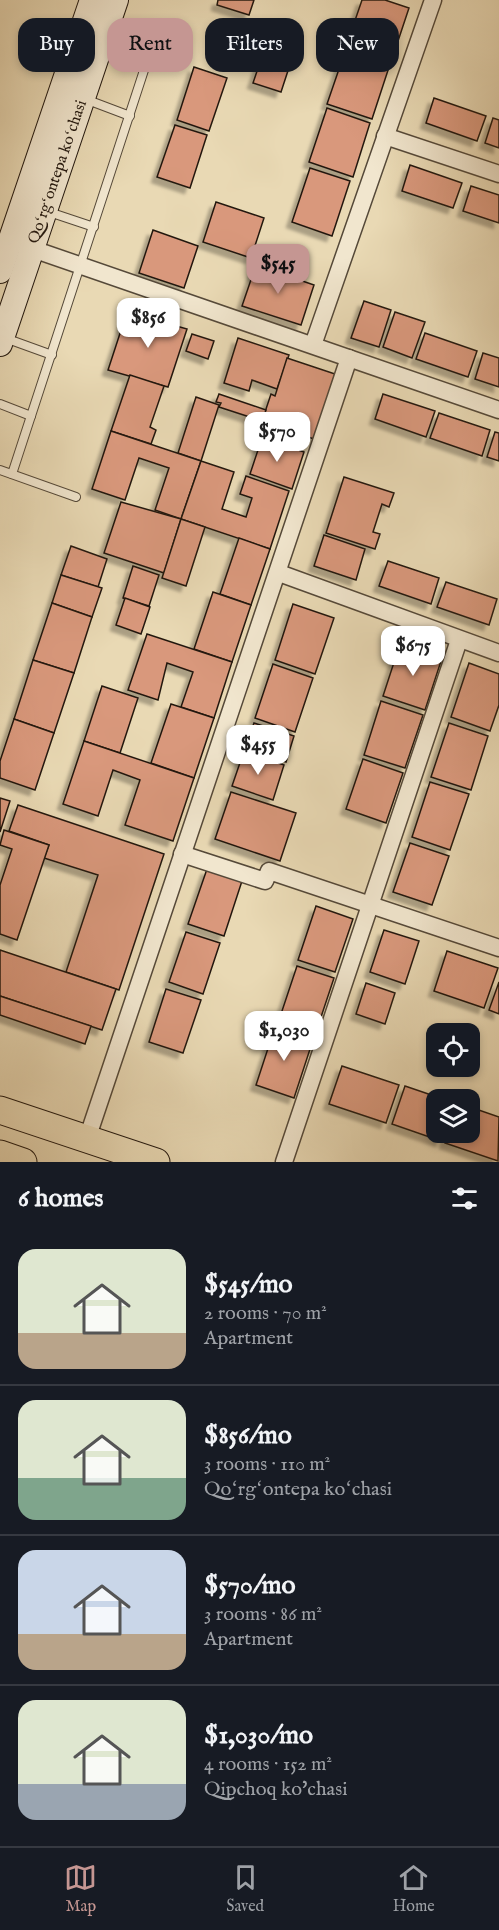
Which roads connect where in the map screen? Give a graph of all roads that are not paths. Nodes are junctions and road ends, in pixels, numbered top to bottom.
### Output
1 (92, 0) edge
2 (116, 0) edge
3 (433, 0) edge
4 (102, 40) junction
5 (83, 99) junction
6 (130, 116) junction
7 (385, 136) junction
8 (499, 174) edge
9 (45, 210) junction
10 (94, 226) junction
11 (14, 243) edge
12 (82, 266) junction
13 (0, 271) edge
14 (1, 340) edge
15 (313, 345) junction
16 (52, 355) junction
17 (349, 358) junction
18 (0, 404) edge
19 (499, 410) edge
20 (32, 416) junction
21 (0, 470) edge
22 (12, 474) junction
23 (76, 497) dead end
24 (279, 573) junction
25 (459, 640) junction
26 (499, 653) edge
27 (182, 854) junction
28 (370, 905) junction
29 (499, 948) edge
30 (0, 1110) edge
31 (87, 1139) junction
32 (0, 1154) edge
33 (23, 1162) edge
34 (156, 1162) edge
35 (284, 1162) edge

1 - 11 main road, Qoʻrgʻontepa koʻchasi
2 - 4 main road, Qoʻrgʻontepa koʻchasi
3 - 7 street
4 - 5 main road, Qoʻrgʻontepa koʻchasi
4 - 6 lane
5 - 6 lane
5 - 9 main road, Qoʻrgʻontepa koʻchasi
6 - 10 lane
7 - 8 street
7 - 15 street
9 - 10 lane
9 - 11 main road, Qoʻrgʻontepa koʻchasi
10 - 12 lane
11 - 12 street
11 - 13 main road, Qoʻrgʻontepa koʻchasi
11 - 14 main road, Qoʻrgʻontepa koʻchasi
12 - 15 street
12 - 16 lane
14 - 16 lane
15 - 17 street
16 - 20 lane
17 - 19 street
17 - 24 street
18 - 20 lane
20 - 22 lane
21 - 22 lane
22 - 23 lane
24 - 25 street
24 - 27 street
25 - 26 street
25 - 28 street
27 - 28 street
27 - 31 street
28 - 29 street
28 - 35 street
30 - 31 main road
31 - 34 main road
32 - 33 main road

